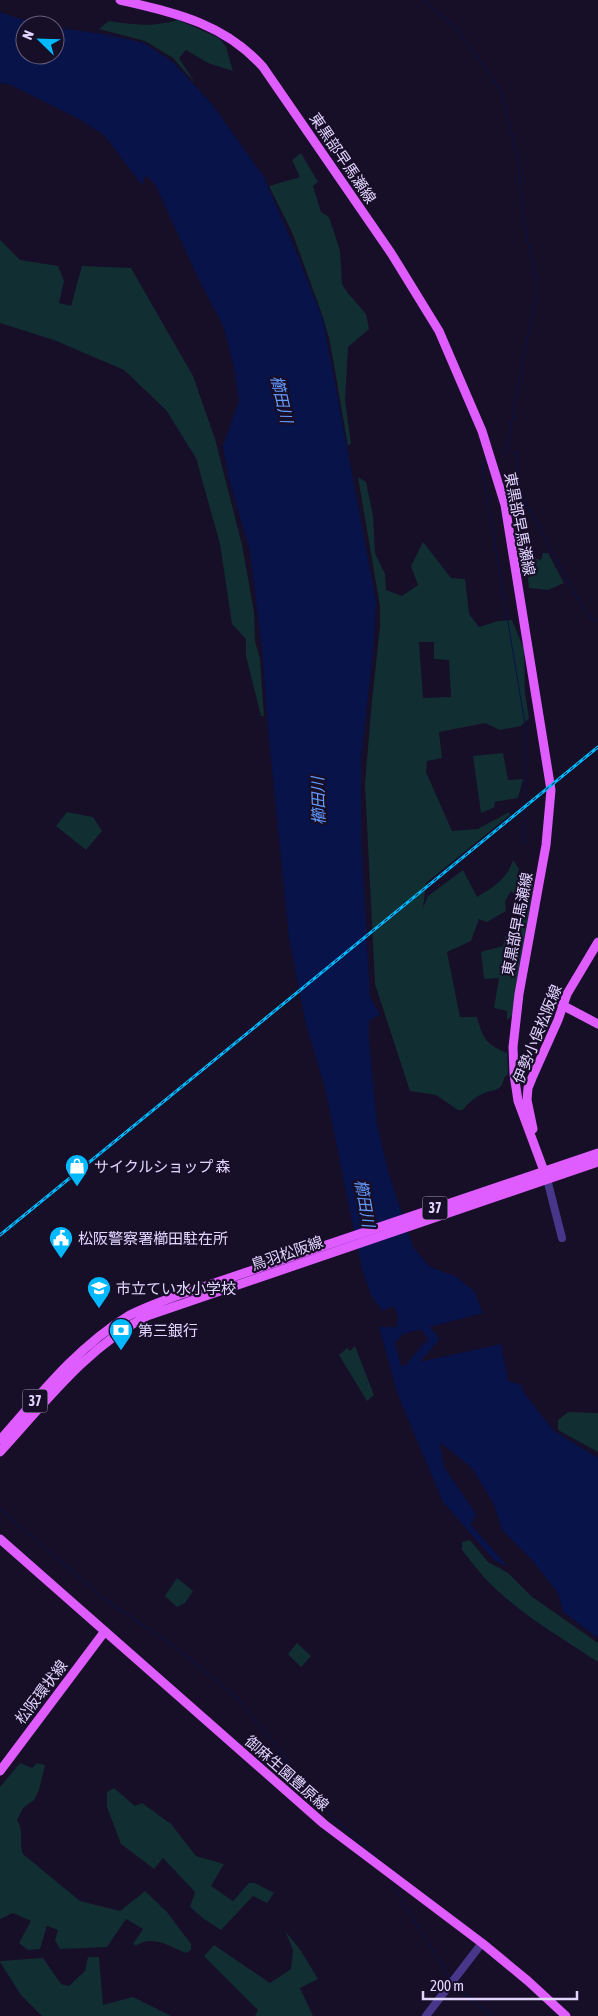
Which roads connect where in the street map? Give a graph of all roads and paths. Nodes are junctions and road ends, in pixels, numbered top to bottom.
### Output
1 (120, 0) edge
2 (598, 942) edge
3 (562, 1005) junction
4 (598, 1024) edge
5 (535, 1144) junction
6 (598, 1153) edge
7 (598, 1162) edge
8 (542, 1176) junction
9 (562, 1238) dead end
10 (334, 1247) junction
11 (0, 1440) edge
12 (0, 1452) edge
13 (0, 1539) edge
14 (105, 1632) junction
15 (0, 1771) edge
16 (482, 1943) junction
17 (426, 2016) edge
18 (566, 2016) edge

1 - 5 main road, 東黒部早馬瀬線
2 - 3 main road, 伊勢小俣松阪線
3 - 4 main road
3 - 5 main road, 伊勢小俣松阪線
5 - 8 main road, 東黒部早馬瀬線
6 - 8 main road, 鳥羽松阪線 / 37
7 - 8 main road, 鳥羽松阪線 / 37
8 - 9 street
8 - 10 main road, 鳥羽松阪線 / 37
10 - 11 main road, 鳥羽松阪線 / 37
10 - 12 main road, 鳥羽松阪線 / 37
13 - 14 main road, 御麻生園豊原線
14 - 15 main road, 松阪環状線
14 - 16 main road, 御麻生園豊原線
16 - 17 street
16 - 18 main road, 御麻生園豊原線

